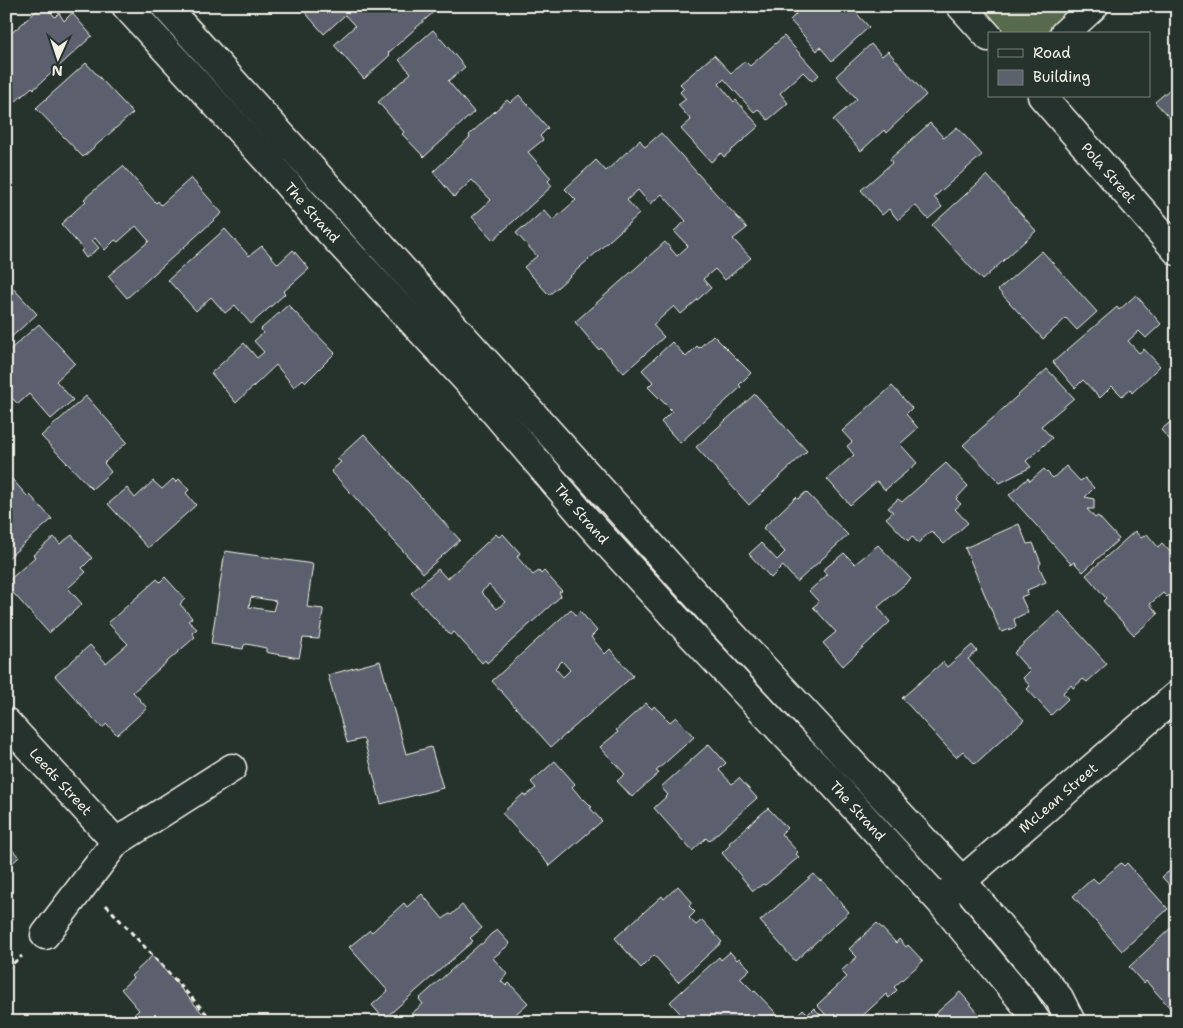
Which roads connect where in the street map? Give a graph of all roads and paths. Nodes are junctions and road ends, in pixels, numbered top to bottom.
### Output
1 (126, 6) edge
2 (165, 6) edge
3 (962, 6) edge
4 (1094, 6) edge
5 (1066, 32) edge
6 (988, 36) edge
7 (1044, 98) edge
8 (1177, 251) edge
9 (1177, 694) edge
10 (6, 722) edge
11 (232, 768) dead end
12 (116, 842) junction
13 (962, 880) junction
14 (85, 883) junction
15 (940, 901) junction
16 (45, 936) dead end
17 (214, 1022) edge
18 (1037, 1022) edge
19 (1070, 1022) edge

1 - 15 street, The Strand
2 - 13 street, The Strand
3 - 6 street
4 - 5 street
7 - 8 street, Pola Street
9 - 13 street, McLean Street
10 - 12 street, Leeds Street
11 - 12 street
12 - 14 street
13 - 15 street, McLean Street
13 - 19 street, The Strand
14 - 16 street
14 - 17 path
15 - 18 street, The Strand

